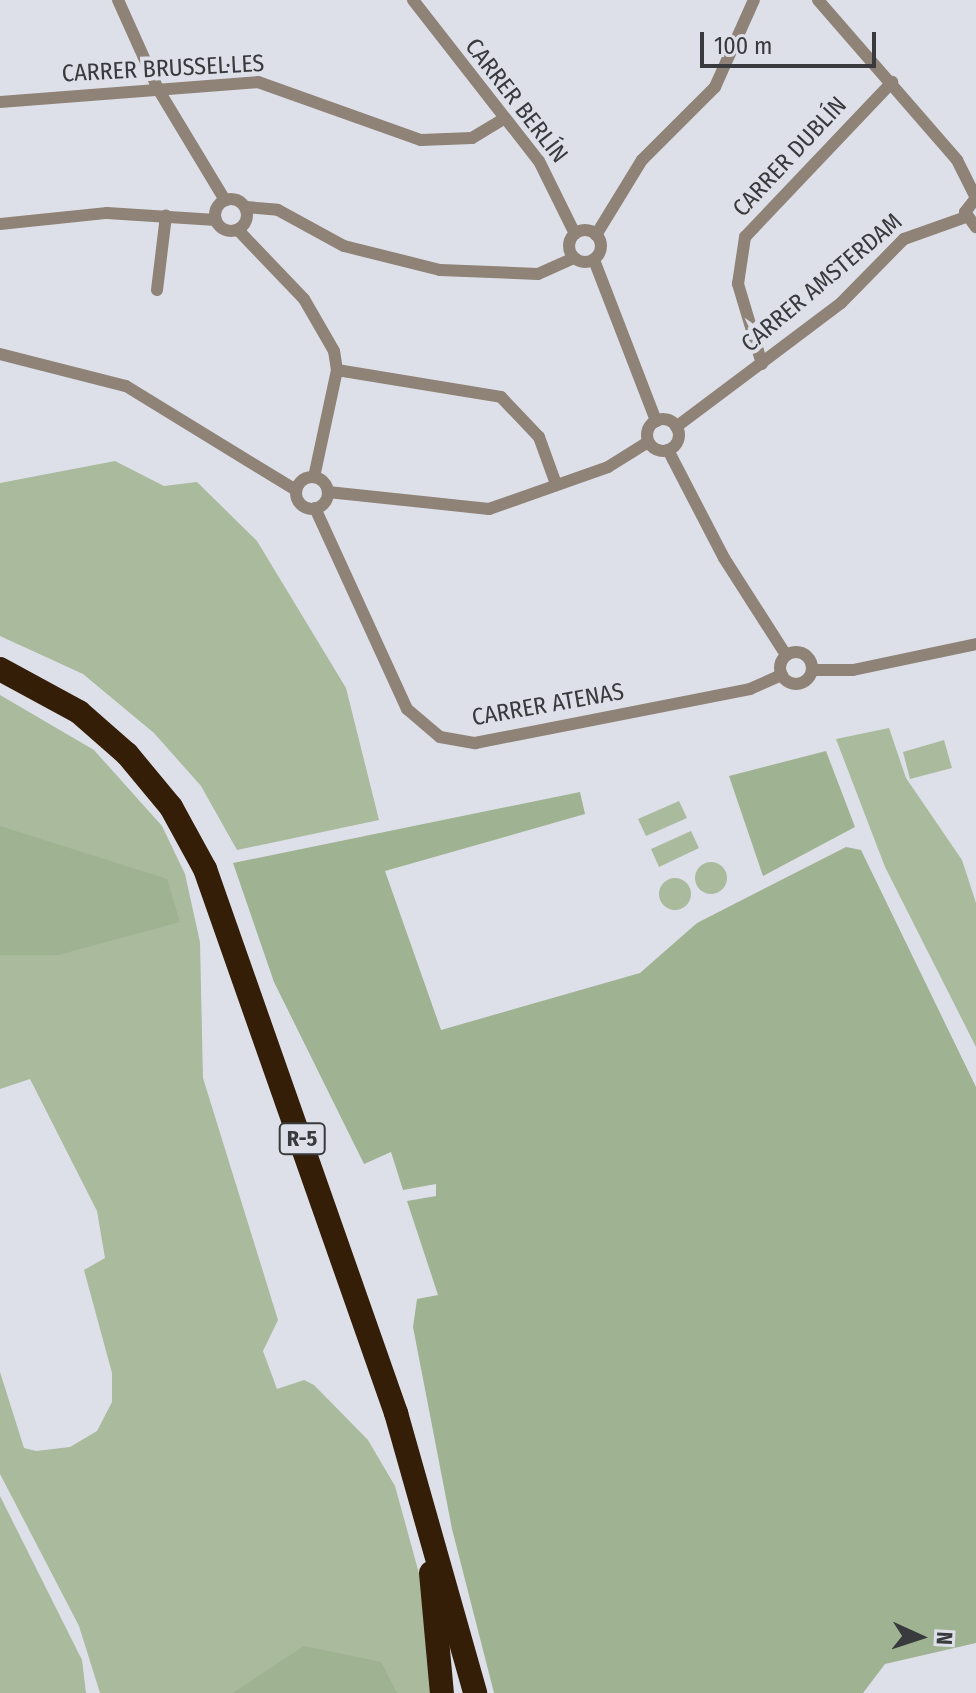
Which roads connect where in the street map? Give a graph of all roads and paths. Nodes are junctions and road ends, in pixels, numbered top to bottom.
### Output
1 (118, 0) edge
2 (413, 0) edge
3 (754, 0) edge
4 (818, 0) edge
5 (892, 82) junction
6 (158, 89) junction
7 (0, 102) edge
8 (504, 119) junction
9 (976, 198) edge
10 (225, 200) junction
11 (246, 207) junction
12 (166, 216) junction
13 (966, 217) junction
14 (216, 220) junction
15 (0, 224) edge
16 (976, 227) edge
17 (238, 230) junction
18 (575, 234) junction
19 (596, 235) junction
20 (574, 258) junction
21 (594, 260) junction
22 (157, 290) dead end
23 (0, 354) edge
24 (762, 364) junction
25 (337, 370) junction
26 (656, 421) junction
27 (676, 427) junction
28 (648, 442) junction
29 (668, 450) junction
30 (314, 477) junction
31 (556, 484) junction
32 (296, 490) junction
33 (328, 492) junction
34 (315, 508) junction
35 (976, 644) edge
36 (786, 655) junction
37 (0, 669) edge
38 (812, 670) junction
39 (782, 675) junction
40 (0, 683) edge
41 (431, 1573) junction
42 (442, 1693) edge
43 (463, 1693) edge
44 (475, 1693) edge

1 - 6 street
2 - 8 street, CARRER BERLÍN
3 - 19 street
4 - 5 street
5 - 9 street
5 - 24 street, CARRER DUBLÍN
6 - 7 street, CARRER BRUSSEL·LES
6 - 8 street, CARRER BRUSSEL·LES
6 - 10 street
8 - 18 street, CARRER BERLÍN
9 - 13 street
10 - 11 street
10 - 14 street
11 - 17 street
11 - 20 street
12 - 14 street
12 - 15 street
12 - 22 street
13 - 16 street
13 - 24 street, CARRER AMSTERDAM
14 - 17 street
17 - 25 street
18 - 19 street
18 - 20 street
19 - 21 street
20 - 21 street
21 - 26 street
23 - 32 street
24 - 27 street, CARRER AMSTERDAM
25 - 30 street
25 - 31 street
26 - 27 street
26 - 28 street
27 - 29 street
28 - 29 street
28 - 31 street
29 - 36 street
30 - 32 street
30 - 33 street
31 - 33 street
32 - 34 street
33 - 34 street
34 - 39 street, CARRER ATENAS
35 - 38 street
36 - 38 street
36 - 39 street
37 - 44 highway, R-5
38 - 39 street
40 - 41 highway
41 - 42 highway
41 - 43 highway

